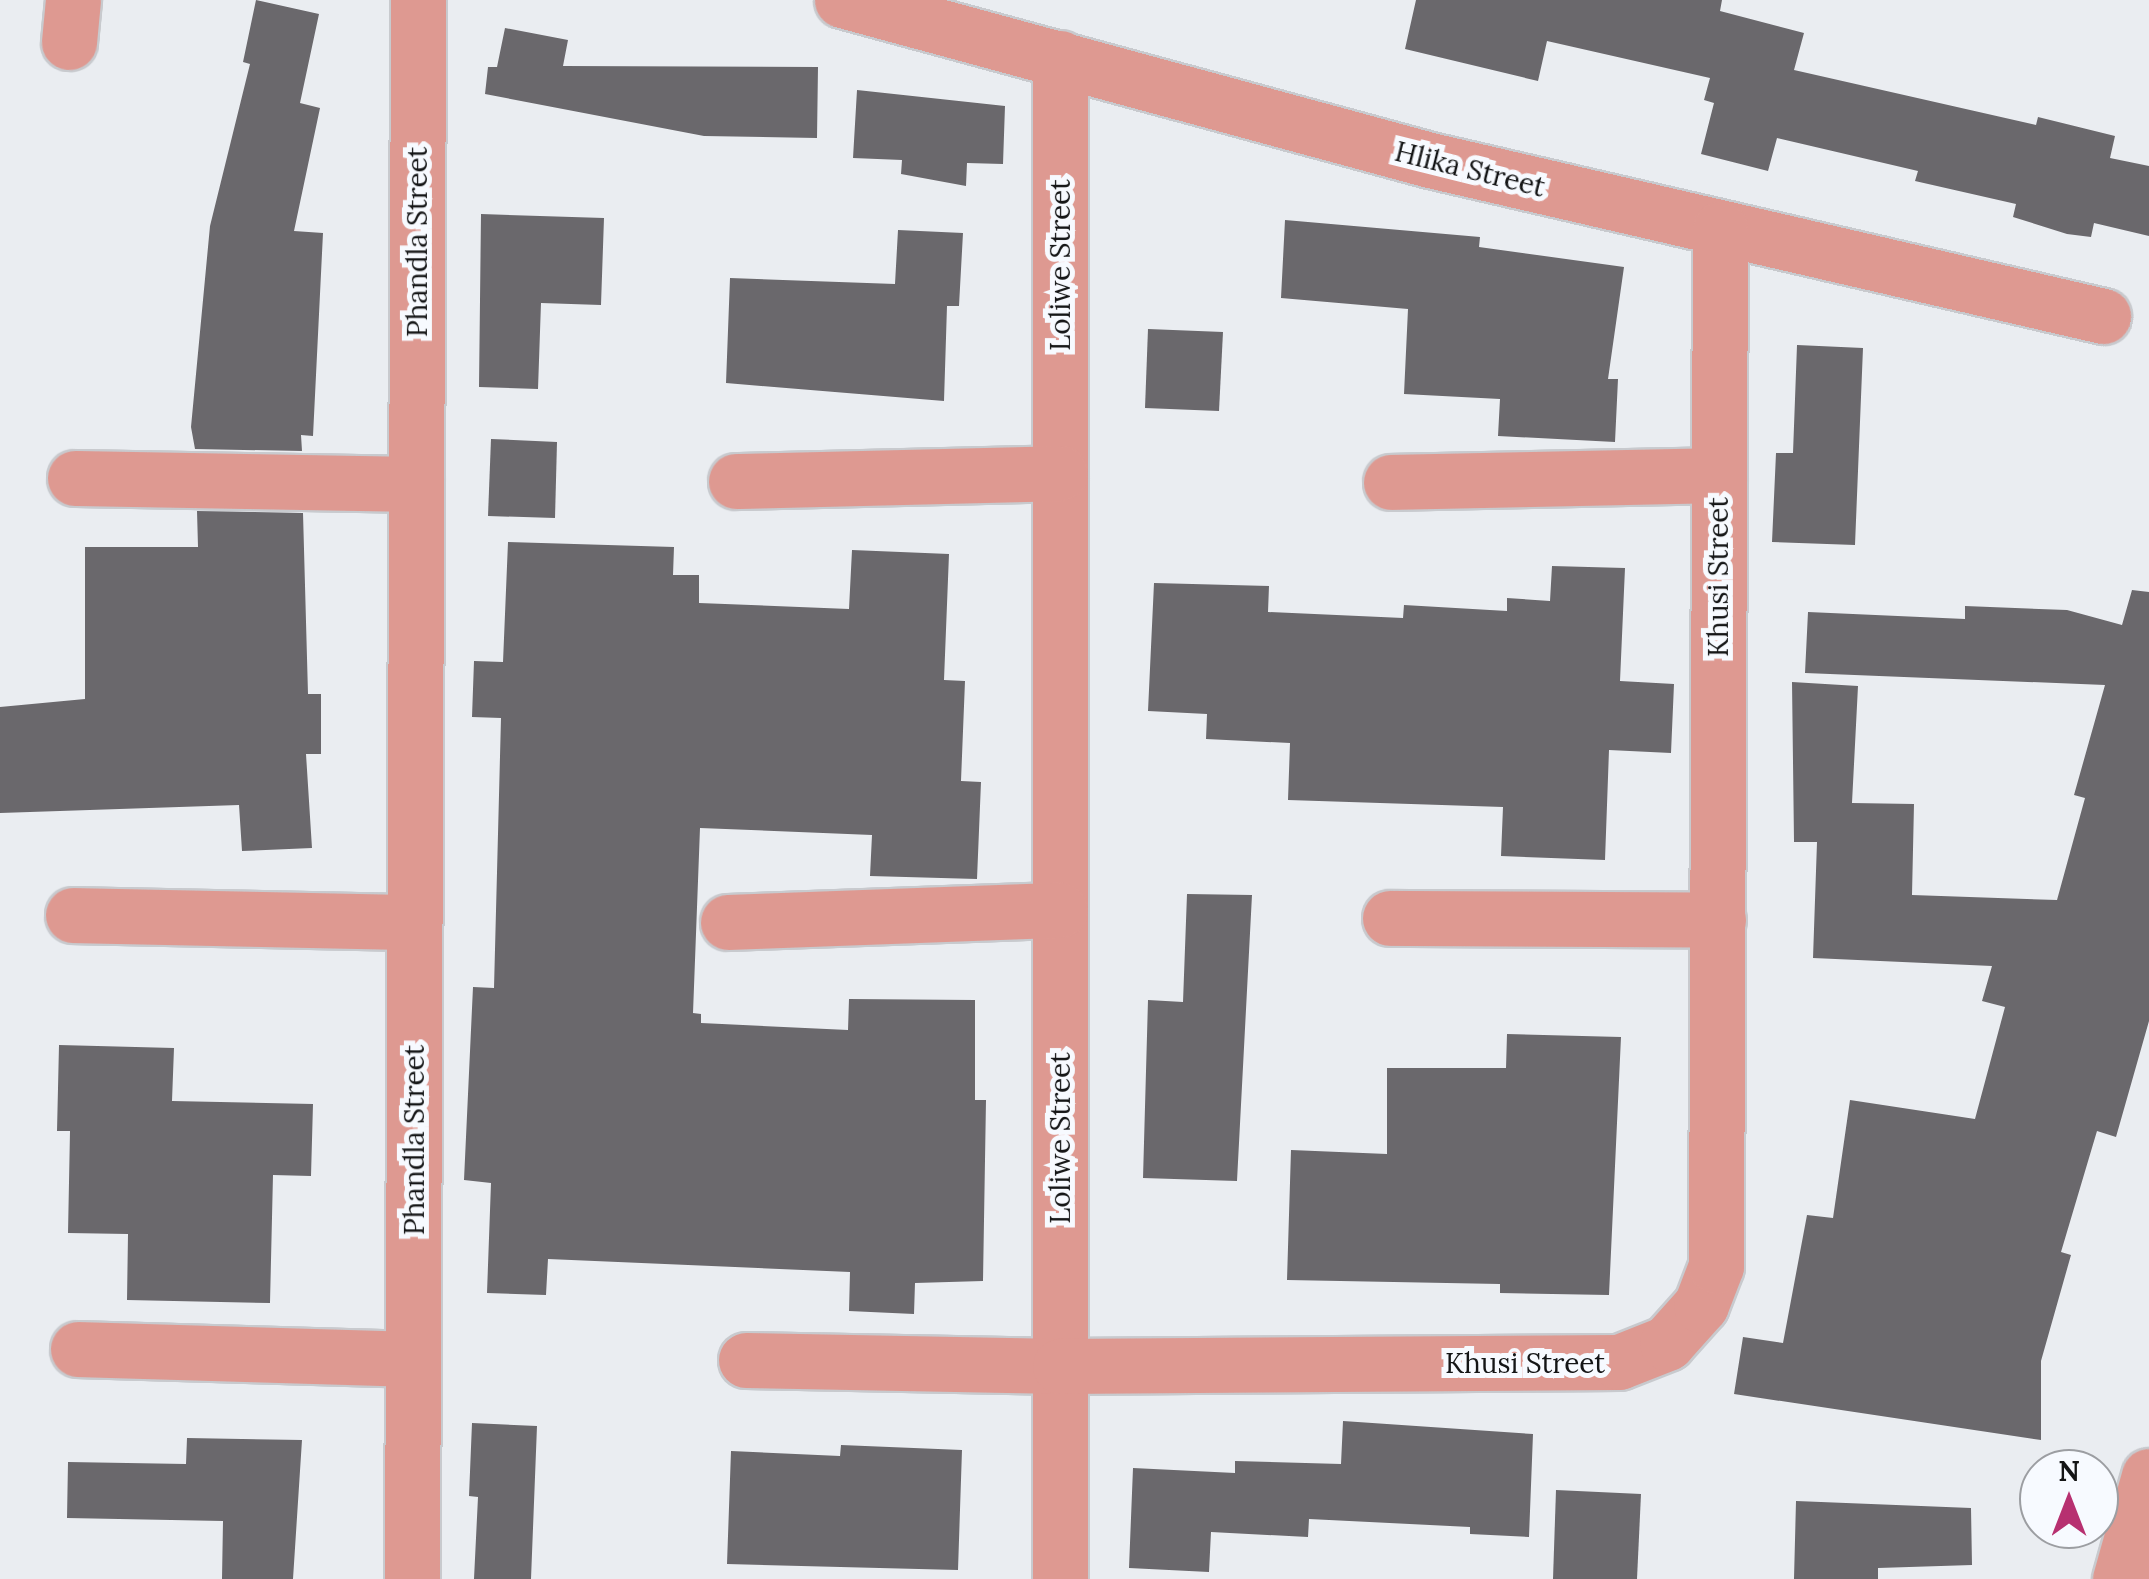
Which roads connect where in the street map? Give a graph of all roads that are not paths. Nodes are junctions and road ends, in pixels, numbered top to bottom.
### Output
1 (418, 0) edge
2 (842, 0) edge
3 (1060, 58) junction
4 (1720, 230) junction
5 (2103, 316) dead end
6 (1060, 473) junction
7 (1718, 474) junction
8 (75, 478) dead end
9 (736, 481) dead end
10 (1391, 482) dead end
11 (416, 484) junction
12 (1060, 910) junction
13 (73, 915) dead end
14 (1390, 918) dead end
15 (1718, 920) junction
16 (414, 922) junction
17 (728, 922) dead end
18 (78, 1349) dead end
19 (413, 1359) junction
20 (746, 1360) dead end
21 (1060, 1366) junction
22 (2149, 1476) edge
23 (412, 1579) edge
24 (1060, 1579) edge
25 (2120, 1579) edge

1 - 11 street, Phandla Street
2 - 3 street, Hlika Street
3 - 4 street, Hlika Street
3 - 6 street, Loliwe Street
4 - 5 street, Hlika Street
4 - 7 street, Khusi Street
6 - 9 street
6 - 12 street, Loliwe Street
7 - 10 street, Khusi Street
7 - 15 street, Khusi Street
8 - 11 street
11 - 16 street, Phandla Street
12 - 17 street
12 - 21 street, Loliwe Street
13 - 16 street
14 - 15 street
15 - 21 street, Khusi Street
16 - 19 street, Phandla Street
18 - 19 street
19 - 23 street, Phandla Street
20 - 21 street
21 - 24 street, Loliwe Street
22 - 25 street

